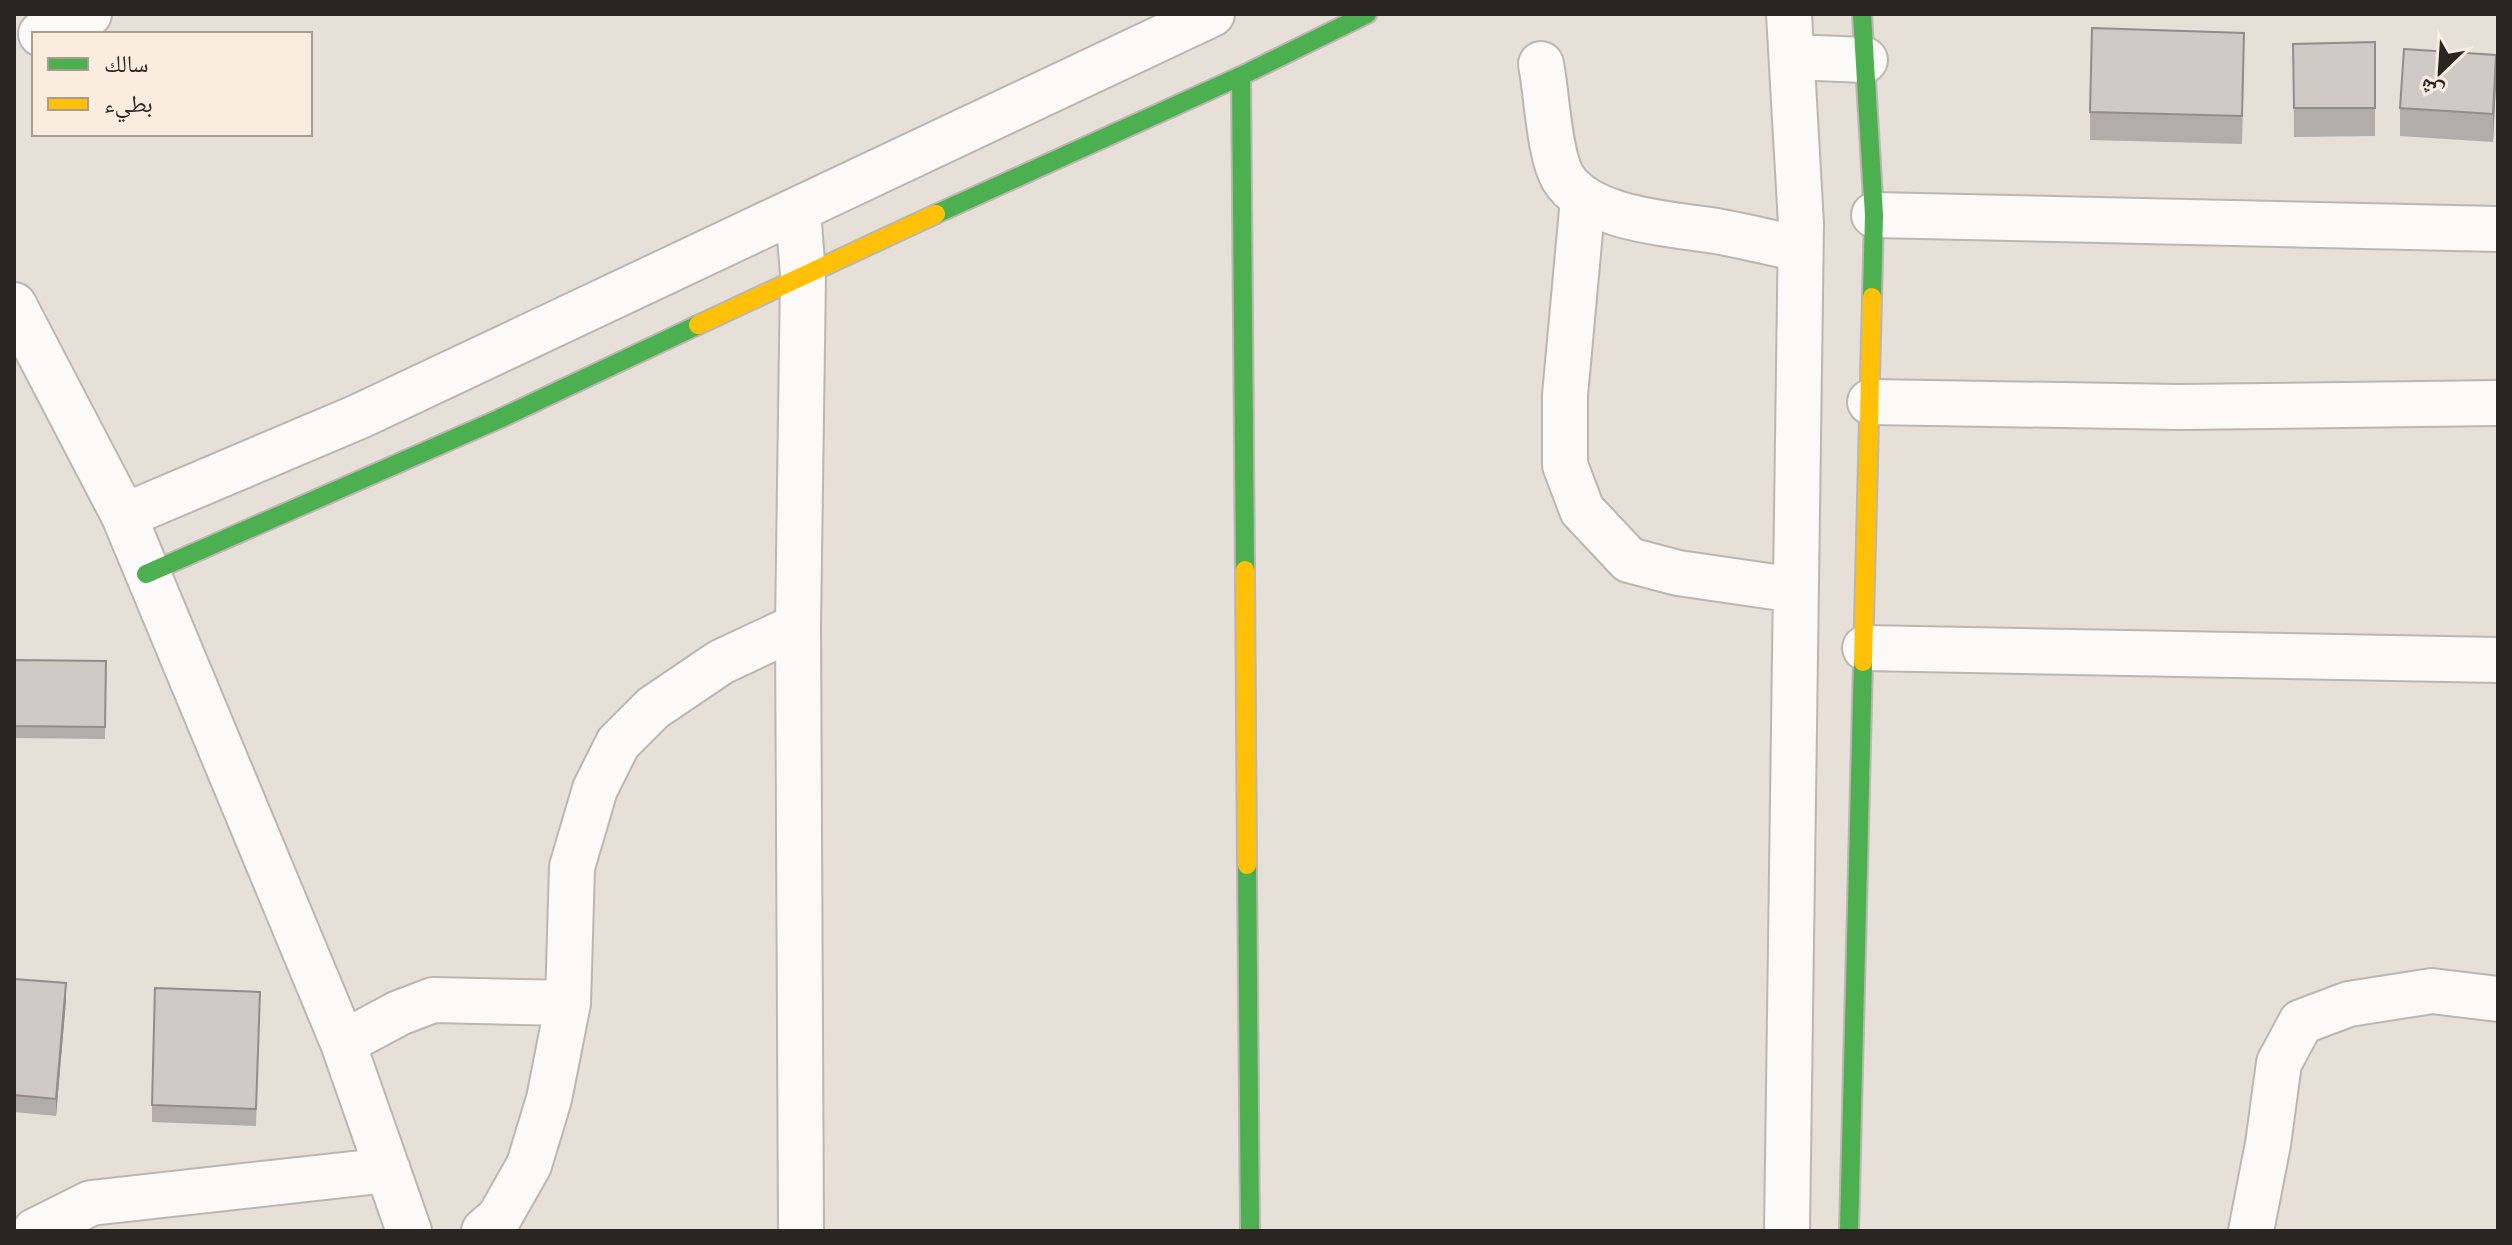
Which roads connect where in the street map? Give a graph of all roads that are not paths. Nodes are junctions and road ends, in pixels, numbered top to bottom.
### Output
1 (89, 14) edge
2 (1212, 14) edge
3 (1367, 14) edge
4 (1789, 14) edge
5 (1862, 14) edge
6 (46, 32) edge
7 (32, 41) edge
8 (14, 55) edge
9 (1792, 57) junction
10 (1865, 60) junction
11 (1541, 64) dead end
12 (1241, 76) junction
13 (1583, 199) junction
14 (798, 211) junction
15 (1874, 215) junction
16 (2498, 229) edge
17 (1800, 249) junction
18 (803, 275) junction
19 (14, 305) edge
20 (1870, 402) junction
21 (2498, 403) edge
22 (124, 516) junction
23 (146, 574) junction
24 (1796, 590) junction
25 (798, 626) junction
26 (1865, 648) junction
27 (2498, 660) edge
28 (2498, 999) edge
29 (568, 1003) junction
30 (343, 1043) junction
31 (388, 1170) junction
32 (35, 1231) edge
33 (409, 1231) edge
34 (484, 1231) edge
35 (801, 1231) edge
36 (1250, 1231) edge
37 (1787, 1231) edge
38 (1849, 1231) edge
39 (2251, 1231) edge

1 - 6 street
2 - 14 street
3 - 12 street
4 - 9 street
5 - 10 street
7 - 8 street
9 - 10 street
9 - 17 street
10 - 15 street
11 - 13 street
12 - 18 street
12 - 36 street
13 - 17 street
13 - 24 street
14 - 18 street
14 - 22 street
15 - 16 street
15 - 20 street
17 - 24 street
18 - 23 street
18 - 25 street
19 - 22 street
20 - 21 street
20 - 26 street
22 - 23 street
23 - 30 street
24 - 37 street
25 - 29 street
25 - 35 street
26 - 27 street
26 - 38 street
28 - 39 street
29 - 30 street
29 - 34 street
30 - 31 street
31 - 32 street
31 - 33 street

